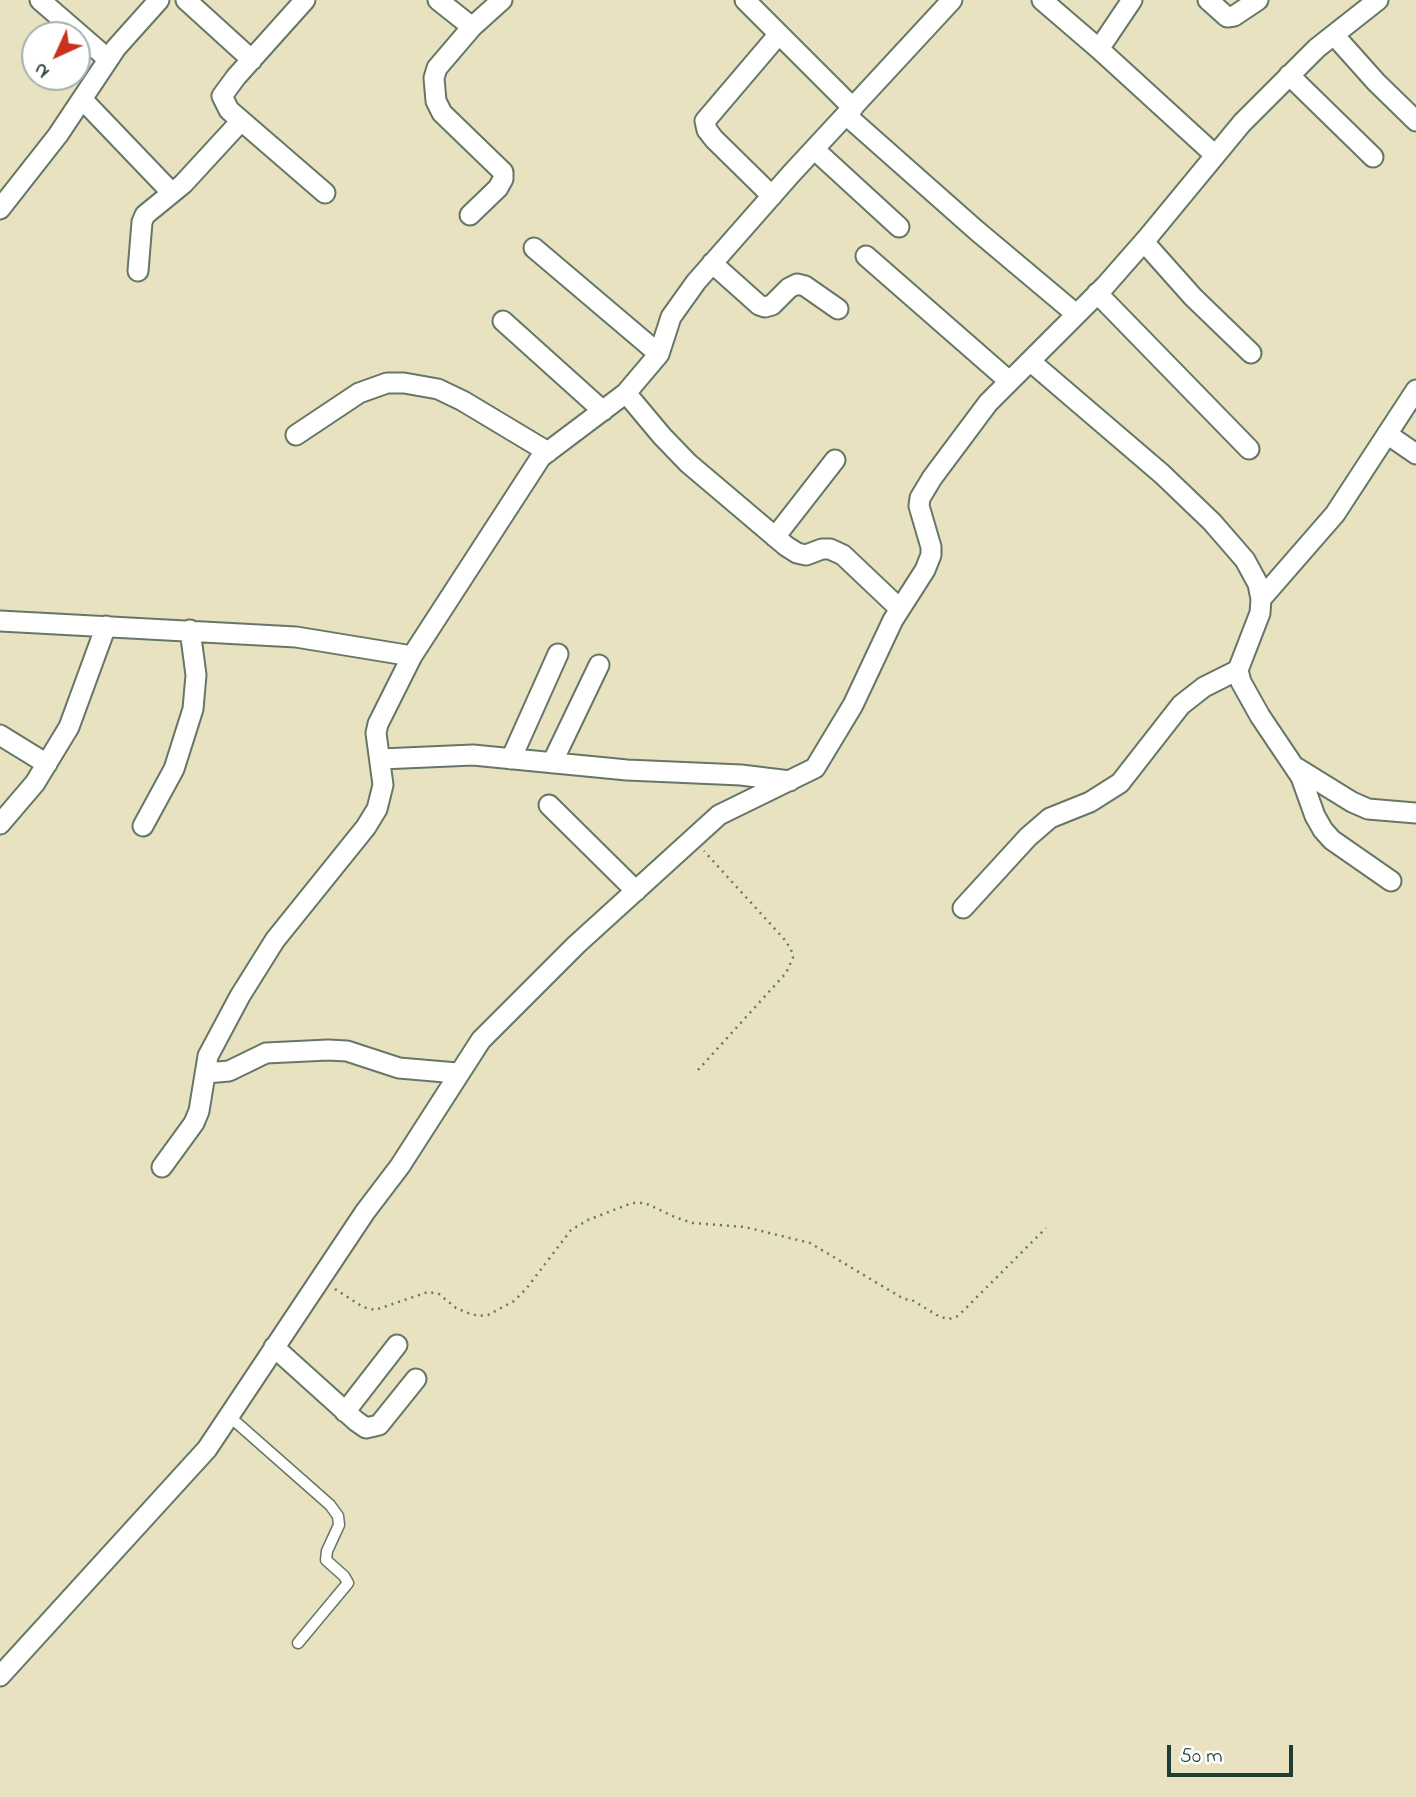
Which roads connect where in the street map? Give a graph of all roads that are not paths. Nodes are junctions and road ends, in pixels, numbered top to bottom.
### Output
1 (40, 0) edge
2 (186, 0) edge
3 (305, 0) edge
4 (438, 0) edge
5 (502, 0) edge
6 (744, 0) edge
7 (952, 0) edge
8 (1042, 0) edge
9 (1132, 0) edge
10 (1208, 0) edge
11 (1258, 0) edge
12 (1378, 0) edge
13 (149, 3) edge
14 (472, 27) junction
15 (779, 34) junction
16 (1334, 35) junction
17 (1099, 48) junction
18 (108, 59) junction
19 (252, 60) junction
20 (1289, 75) junction
21 (82, 99) junction
22 (1412, 108) edge
23 (849, 112) junction
24 (241, 121) junction
25 (814, 149) junction
26 (1215, 156) junction
27 (1373, 158) dead end
28 (172, 193) junction
29 (325, 193) dead end
30 (772, 196) junction
31 (0, 209) edge
32 (470, 215) dead end
33 (899, 227) dead end
34 (1144, 242) junction
35 (534, 248) dead end
36 (866, 256) dead end
37 (712, 262) junction
38 (138, 271) dead end
39 (1097, 293) junction
40 (838, 309) dead end
41 (1076, 314) junction
42 (503, 321) dead end
43 (1251, 353) dead end
44 (659, 354) junction
45 (1030, 361) junction
46 (1009, 382) junction
47 (1416, 390) edge
48 (626, 393) junction
49 (603, 411) junction
50 (1387, 434) junction
51 (296, 435) dead end
52 (1249, 449) dead end
53 (548, 452) junction
54 (1416, 454) edge
55 (835, 460) dead end
56 (775, 537) junction
57 (1261, 600) junction
58 (900, 609) junction
59 (0, 621) edge
60 (106, 626) junction
61 (190, 630) junction
62 (558, 654) dead end
63 (412, 656) junction
64 (599, 664) dead end
65 (1238, 670) junction
66 (0, 736) edge
67 (381, 759) junction
68 (511, 759) junction
69 (552, 763) junction
70 (47, 764) junction
71 (1293, 765) junction
72 (791, 781) junction
73 (549, 805) dead end
74 (1416, 813) edge
75 (0, 824) edge
76 (143, 826) dead end
77 (1391, 881) dead end
78 (636, 891) junction
79 (963, 908) dead end
80 (206, 1073) junction
81 (457, 1073) junction
82 (162, 1167) dead end
83 (397, 1345) dead end
84 (274, 1347) junction
85 (416, 1380) dead end
86 (345, 1412) junction
87 (229, 1416) junction
88 (298, 1643) dead end
89 (0, 1676) edge

1 - 18 street
2 - 19 street
3 - 19 street
4 - 14 street
5 - 14 street
6 - 15 street
7 - 23 street
8 - 17 street
9 - 17 street
10 - 11 street
12 - 16 street
13 - 18 street
14 - 32 street
15 - 23 street
15 - 30 street
16 - 20 street
16 - 22 street
17 - 26 street
18 - 21 street
19 - 24 street
20 - 26 street
20 - 27 street
21 - 28 street
21 - 31 street
23 - 25 street
23 - 41 street
24 - 28 street
24 - 29 street
25 - 30 street
25 - 33 street
26 - 34 street
28 - 38 street
30 - 37 street
34 - 39 street
34 - 43 street
35 - 44 street
36 - 46 street
37 - 40 street
37 - 44 street
39 - 41 street
39 - 52 street
41 - 45 street
42 - 49 street
44 - 48 street
45 - 46 street
45 - 57 street
46 - 58 street
47 - 50 street
48 - 49 street
48 - 56 street
49 - 53 street
50 - 54 street
50 - 57 street
51 - 53 street
53 - 63 street
55 - 56 street
56 - 58 street
57 - 65 street
58 - 72 street
59 - 60 street
60 - 61 street
60 - 70 street
61 - 63 street
61 - 76 street
62 - 68 street
63 - 67 street
64 - 69 street
65 - 71 street
65 - 79 street
66 - 70 street
67 - 68 street
67 - 80 street
68 - 69 street
69 - 72 street
70 - 75 street
71 - 74 street
71 - 77 street
72 - 78 street
73 - 78 street
78 - 81 street
80 - 81 street
80 - 82 street
81 - 84 street
83 - 86 street
84 - 86 street
84 - 87 street
85 - 86 street
87 - 88 lane
87 - 89 street

